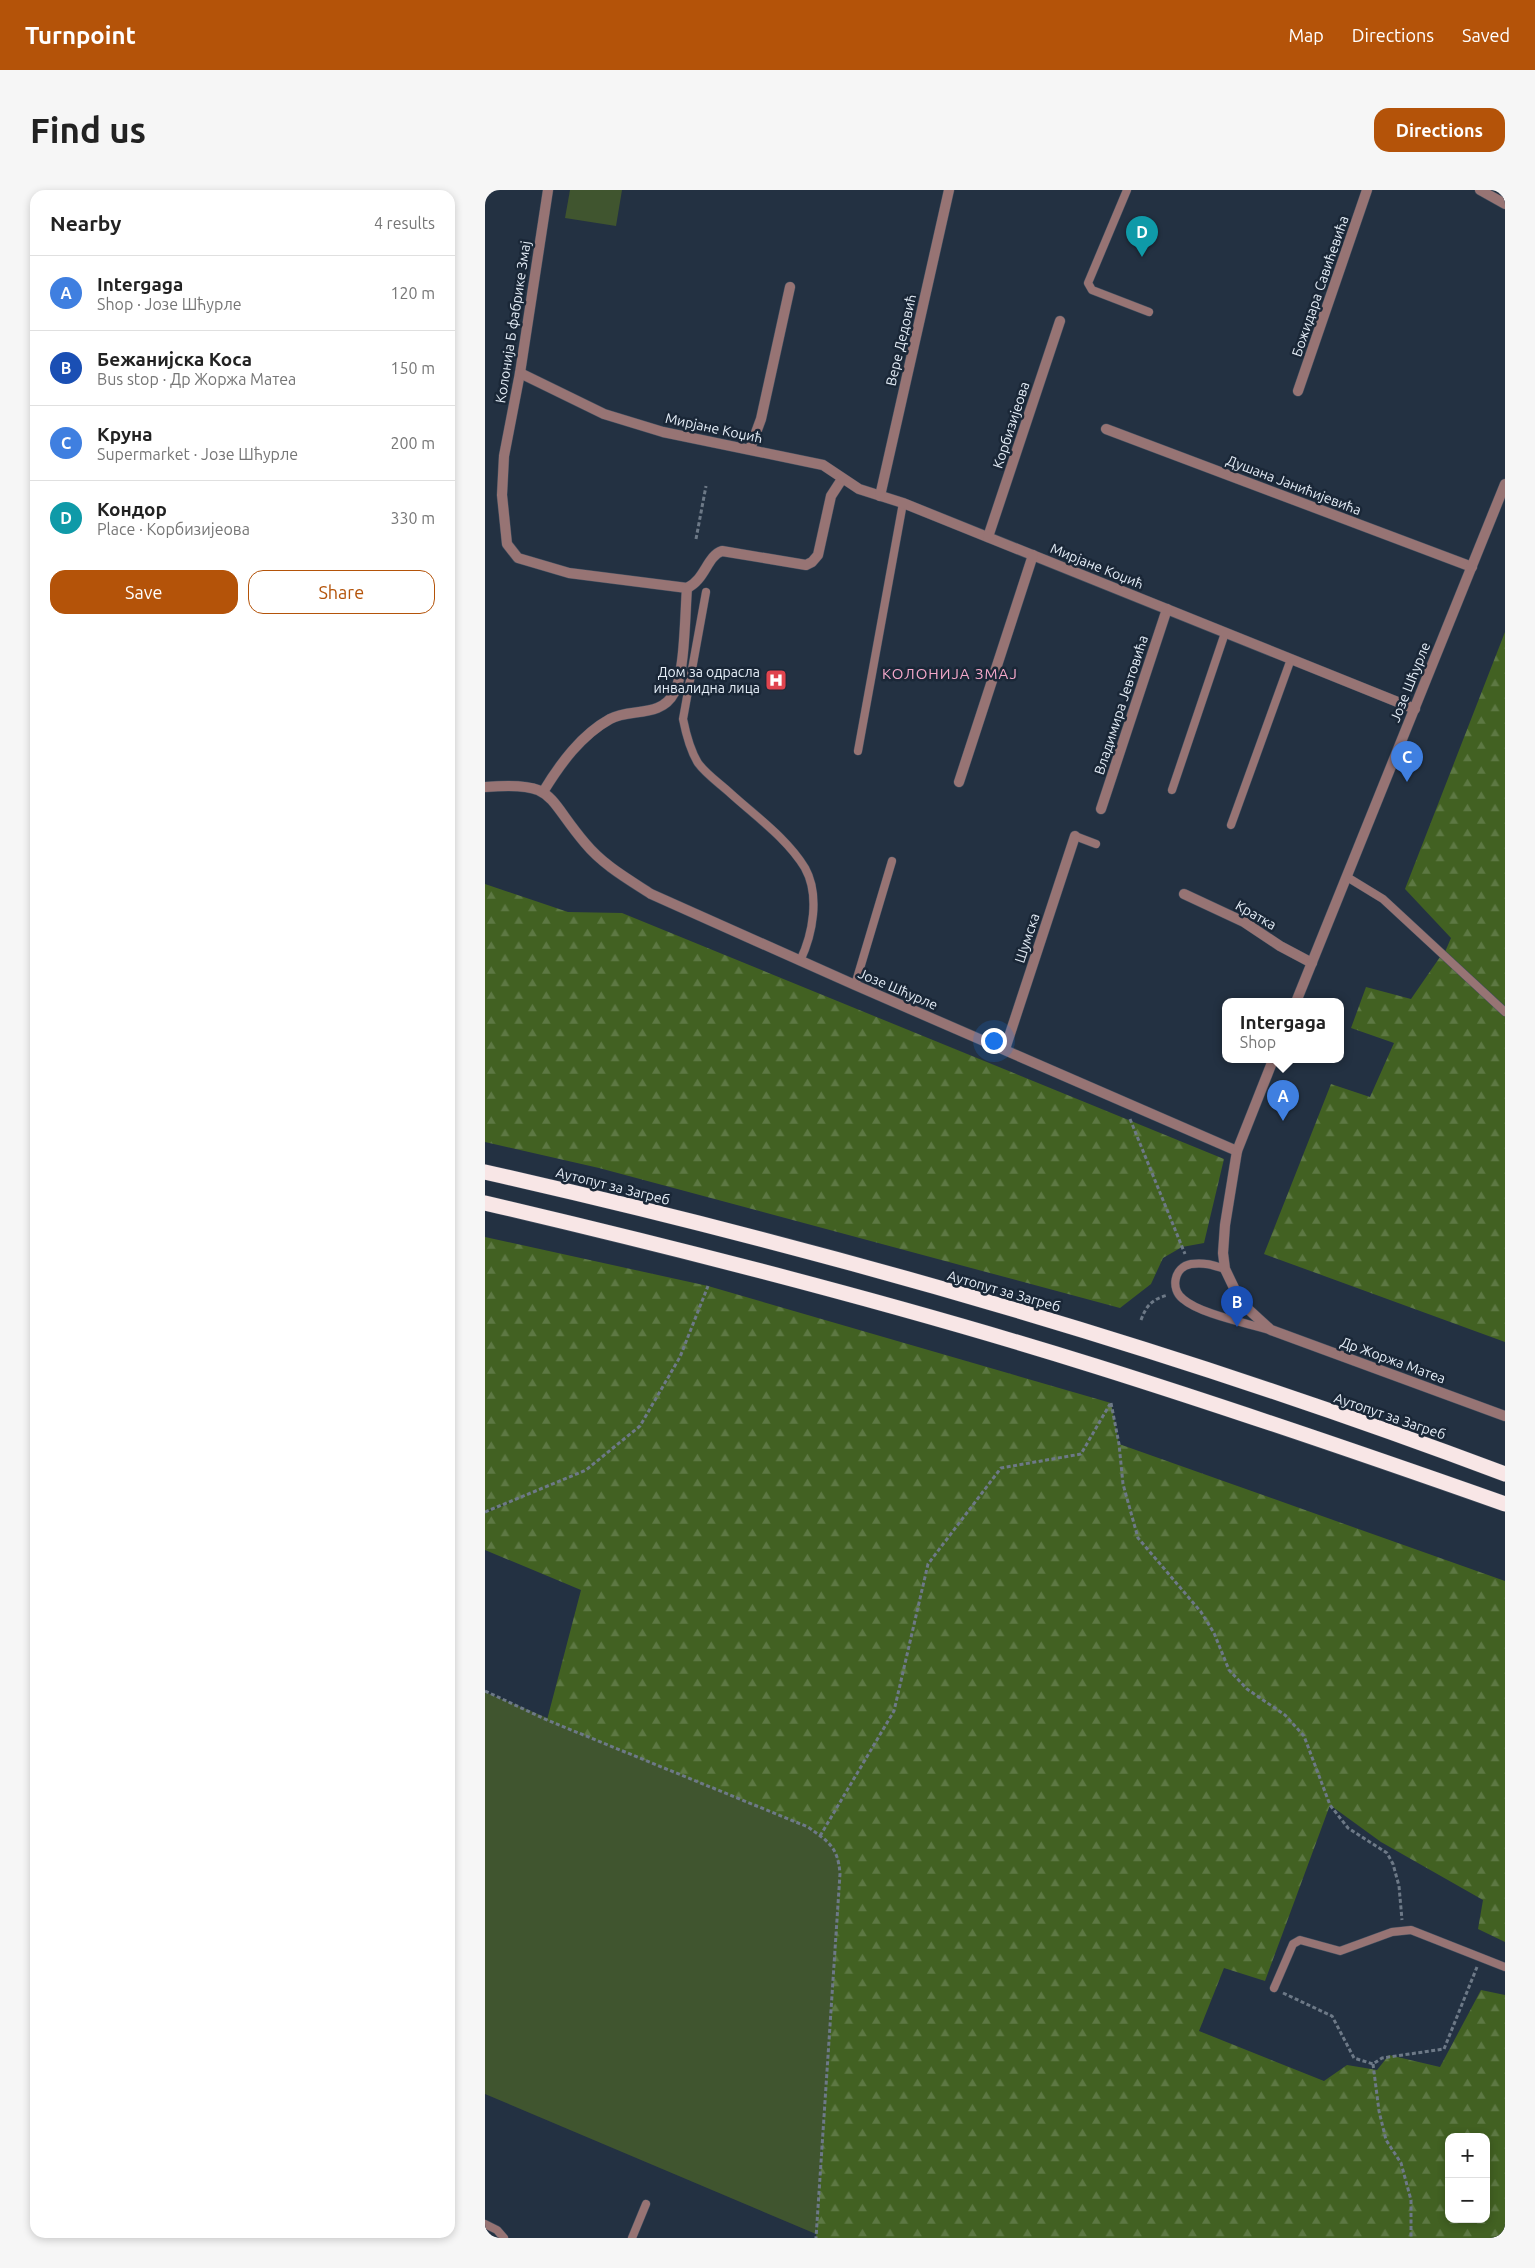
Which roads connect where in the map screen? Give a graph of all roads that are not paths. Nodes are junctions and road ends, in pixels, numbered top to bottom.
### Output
1 (548, 190) edge
2 (949, 190) edge
3 (1127, 190) edge
4 (1367, 190) edge
5 (1480, 190) edge
6 (1505, 204) edge
7 (790, 287) dead end
8 (1149, 312) dead end
9 (1060, 321) dead end
10 (520, 374) junction
11 (1298, 391) dead end
12 (1106, 429) dead end
13 (750, 450) junction
14 (842, 479) junction
15 (1505, 484) edge
16 (880, 496) junction
17 (903, 503) junction
18 (988, 537) junction
19 (1033, 556) junction
20 (1471, 566) junction
21 (687, 588) junction
22 (706, 592) dead end
23 (1167, 609) junction
24 (1225, 633) junction
25 (1291, 659) junction
26 (1415, 709) junction
27 (857, 752) dead end
28 (959, 782) dead end
29 (485, 787) edge
30 (1172, 790) dead end
31 (543, 792) junction
32 (1101, 809) dead end
33 (1231, 825) dead end
34 (1075, 836) joint
35 (1096, 844) dead end
36 (892, 861) dead end
37 (1347, 877) junction
38 (1184, 894) dead end
39 (800, 961) junction
40 (1312, 963) junction
41 (855, 985) junction
42 (1299, 998) edge
43 (1505, 1012) edge
44 (1005, 1049) junction
45 (1272, 1063) edge
46 (1237, 1151) junction
47 (485, 1172) edge
48 (485, 1203) edge
49 (1225, 1269) junction
50 (1271, 1330) junction
51 (1505, 1416) edge
52 (1505, 1474) edge
53 (1505, 1504) edge
54 (1505, 1967) edge
55 (1274, 1988) road end
56 (646, 2204) dead end
57 (485, 2224) edge
58 (504, 2238) edge
59 (631, 2238) edge

1 - 10 street, Колонија Б фабрике Змај
2 - 16 street, Вере Дедовић
3 - 8 lane
4 - 11 street, Божидара Савићевића
5 - 6 street
7 - 13 street
9 - 18 street, Корбизијеова
10 - 13 street, Мирјане Коџић
10 - 21 street, Колонија Б фабрике Змај
12 - 20 street, Душана Јанићијевића
13 - 14 street, Мирјане Коџић
14 - 16 street, Мирјане Коџић
14 - 21 street
15 - 20 street, Јозе Шћурле
16 - 17 street, Мирјане Коџић
17 - 18 street, Мирјане Коџић
17 - 27 lane
18 - 19 street, Мирјане Коџић
19 - 23 street, Мирјане Коџић
19 - 28 street
20 - 26 street, Јозе Шћурле
21 - 31 street
22 - 39 lane
23 - 24 street, Мирјане Коџић
23 - 32 street, Владимира Јевтовића
24 - 25 street, Мирјане Коџић
24 - 30 lane
25 - 26 street, Мирјане Коџић
25 - 33 lane
26 - 37 street, Јозе Шћурле
29 - 31 street, Јозе Шћурле
31 - 39 street, Јозе Шћурле
34 - 35 lane
34 - 44 street, Шумска
36 - 41 lane
37 - 40 street, Јозе Шћурле
37 - 43 lane
38 - 40 street, Кратка
39 - 41 street, Јозе Шћурле
40 - 42 street, Јозе Шћурле
41 - 44 street, Јозе Шћурле
44 - 46 street, Јозе Шћурле
45 - 46 street
46 - 49 street
47 - 52 highway, Аутопут за Загреб
48 - 53 highway
49 - 50 street
49 - 50 lane
50 - 51 street, Др Жоржа Матеа
54 - 55 lane
56 - 59 lane
57 - 58 lane

